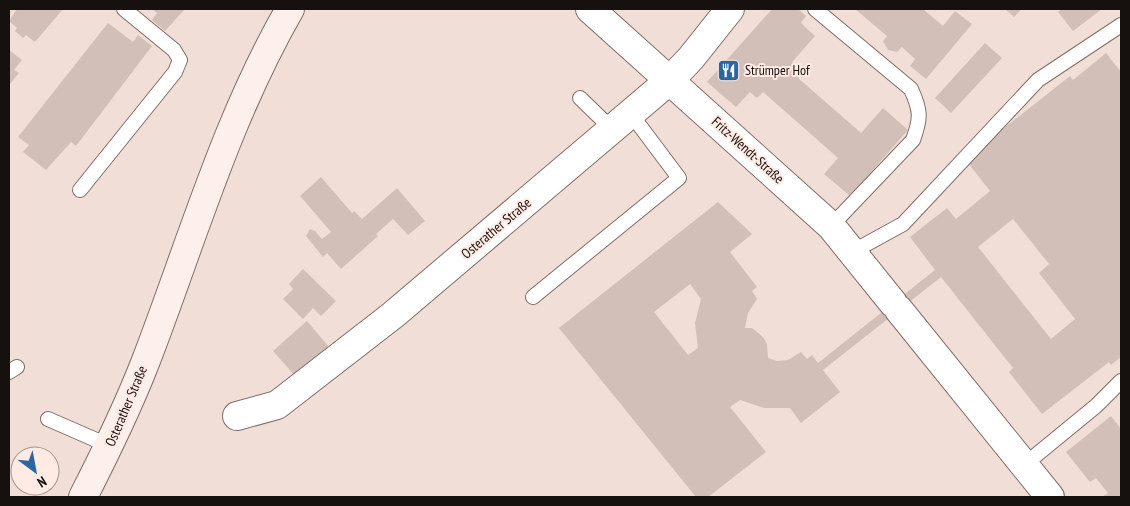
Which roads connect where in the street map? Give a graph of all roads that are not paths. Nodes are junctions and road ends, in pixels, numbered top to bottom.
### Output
1 (124, 9) edge
2 (290, 9) edge
3 (590, 9) edge
4 (730, 9) edge
5 (815, 9) edge
6 (1121, 25) edge
7 (670, 80) junction
8 (580, 98) dead end
9 (622, 122) junction
10 (80, 190) dead end
11 (831, 226) junction
12 (852, 252) junction
13 (532, 297) dead end
14 (1121, 381) edge
15 (237, 416) dead end
16 (48, 419) dead end
17 (110, 446) junction
18 (1024, 465) junction
19 (82, 497) edge
20 (1050, 497) edge

1 - 10 lane
2 - 17 main road, Osterather Straße
3 - 7 street, Fritz-Wendt-Straße
4 - 7 street, Osterather Straße
5 - 11 lane
6 - 12 lane
7 - 9 street, Osterather Straße
7 - 11 street, Fritz-Wendt-Straße
8 - 9 lane
9 - 13 lane
9 - 15 street, Osterather Straße
11 - 12 street, Fritz-Wendt-Straße
12 - 18 street, Fritz-Wendt-Straße
14 - 18 lane
16 - 17 lane
17 - 19 main road, Osterather Straße
18 - 20 street, Fritz-Wendt-Straße

